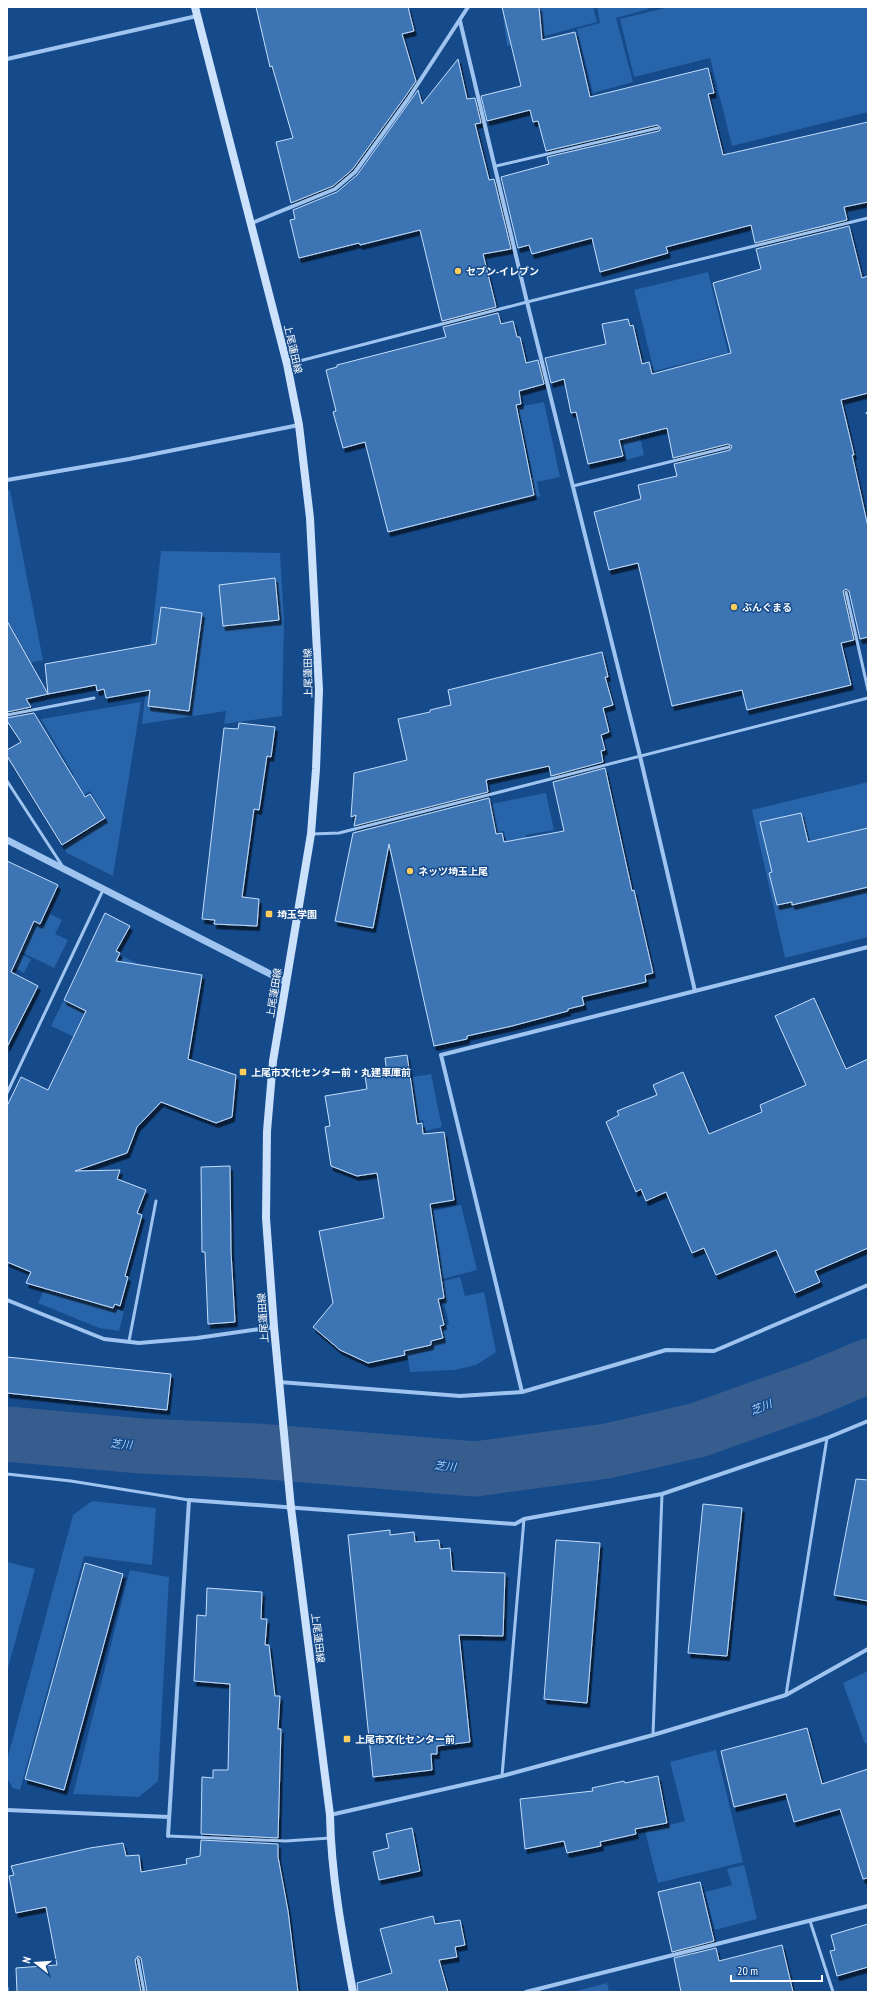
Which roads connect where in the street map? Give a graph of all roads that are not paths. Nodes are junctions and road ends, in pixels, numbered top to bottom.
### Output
1 (195, 7) edge
2 (468, 7) edge
3 (197, 16) junction
4 (460, 21) junction
5 (7, 59) edge
6 (658, 128) dead end
7 (496, 166) junction
8 (868, 218) edge
9 (252, 223) junction
10 (527, 302) junction
11 (287, 364) junction
12 (299, 425) junction
13 (729, 447) dead end
14 (7, 480) edge
15 (574, 486) junction
16 (846, 592) dead end
17 (868, 690) edge
18 (94, 698) dead end
19 (868, 698) edge
20 (7, 715) edge
21 (640, 756) junction
22 (7, 781) edge
23 (311, 834) junction
24 (7, 840) edge
25 (63, 868) junction
26 (103, 890) junction
27 (868, 947) edge
28 (286, 982) junction
29 (695, 991) junction
30 (7, 1093) edge
31 (156, 1201) dead end
32 (868, 1285) edge
33 (7, 1300) edge
34 (274, 1327) junction
35 (129, 1341) junction
36 (279, 1382) junction
37 (522, 1392) junction
38 (868, 1422) edge
39 (827, 1438) junction
40 (7, 1474) edge
41 (662, 1494) junction
42 (189, 1500) junction
43 (291, 1508) junction
44 (524, 1519) junction
45 (868, 1649) edge
46 (786, 1695) junction
47 (653, 1736) junction
48 (502, 1776) junction
49 (7, 1810) edge
50 (330, 1815) junction
51 (169, 1817) junction
52 (168, 1836) joint
53 (330, 1838) junction
54 (868, 1906) edge
55 (810, 1922) junction
56 (138, 1959) dead end
57 (7, 1988) edge
58 (7, 1992) edge
59 (144, 1992) edge
60 (353, 1992) edge
61 (526, 1992) edge
62 (833, 1992) edge

1 - 3 main road, 上尾蓮田線
2 - 4 street
3 - 5 street
3 - 9 main road, 上尾蓮田線
4 - 7 street
4 - 9 street
6 - 7 lane
7 - 10 street
8 - 10 lane
9 - 11 main road, 上尾蓮田線
10 - 11 lane
10 - 15 street
11 - 12 main road, 上尾蓮田線
12 - 14 street
12 - 23 main road, 上尾蓮田線
13 - 15 lane
15 - 21 street
16 - 17 lane
18 - 20 lane
19 - 21 lane
21 - 23 lane
21 - 29 street
22 - 25 lane
23 - 28 main road, 上尾蓮田線
24 - 25 street
25 - 26 street
26 - 28 street
26 - 30 lane
27 - 29 street
28 - 34 main road, 上尾蓮田線
29 - 37 street
31 - 35 lane
32 - 37 street
33 - 35 street
34 - 35 street
34 - 36 main road, 上尾蓮田線
36 - 37 street
36 - 43 main road, 上尾蓮田線
38 - 39 street
39 - 41 street
39 - 46 lane
40 - 42 lane
41 - 44 street
41 - 47 lane
42 - 43 street
42 - 51 street
43 - 44 street
43 - 50 main road, 上尾蓮田線
44 - 48 lane
45 - 46 street
46 - 47 street
47 - 48 street
48 - 50 street
49 - 51 street
50 - 53 main road, 上尾蓮田線
51 - 52 street
52 - 53 lane
53 - 60 main road, 上尾蓮田線
54 - 55 street
55 - 61 street
55 - 62 lane
56 - 59 lane
57 - 58 lane

